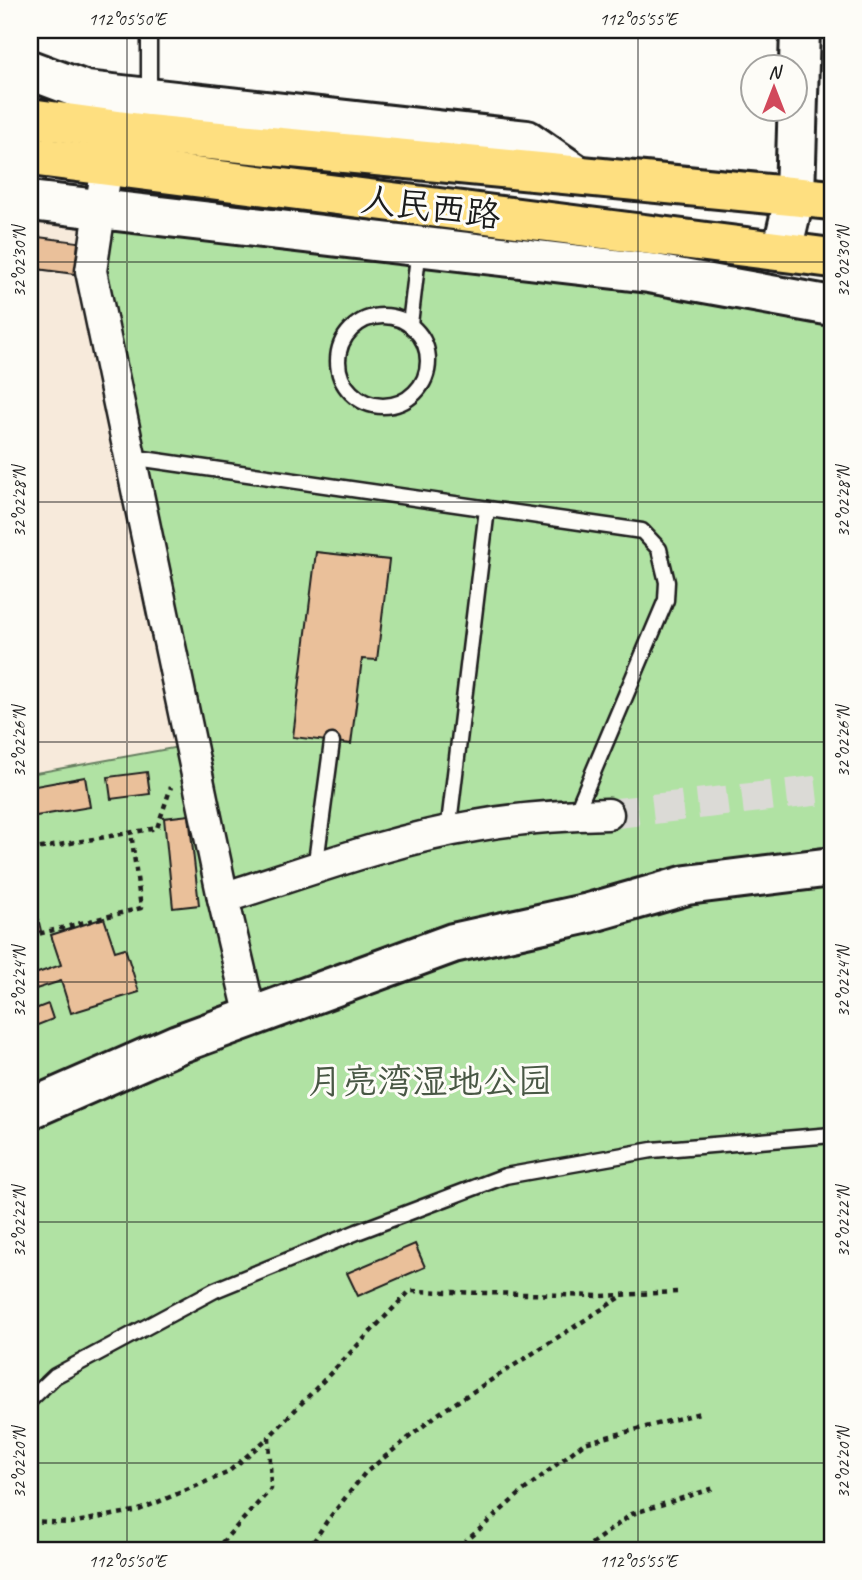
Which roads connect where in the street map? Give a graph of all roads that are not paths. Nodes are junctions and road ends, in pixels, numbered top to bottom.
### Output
1 (149, 30) edge
2 (800, 30) edge
3 (30, 70) edge
4 (149, 98) junction
5 (30, 118) edge
6 (30, 156) edge
7 (107, 165) junction
8 (576, 174) junction
9 (795, 195) junction
10 (832, 200) edge
11 (30, 201) edge
12 (100, 210) junction
13 (419, 247) junction
14 (782, 251) junction
15 (832, 258) edge
16 (832, 306) edge
17 (410, 324) junction
18 (130, 457) junction
19 (487, 509) junction
20 (332, 742) dead end
21 (608, 814) tunnel mouth
22 (575, 815) junction
23 (448, 832) junction
24 (832, 867) edge
25 (315, 869) junction
26 (223, 898) junction
27 (251, 1017) junction
28 (30, 1110) edge
29 (832, 1135) edge
30 (30, 1400) edge

1 - 4 lane
2 - 9 street
3 - 4 street
4 - 8 street
5 - 8 main road, 人民西路
6 - 7 main road, 人民西路
7 - 12 street
7 - 14 main road, 人民西路
8 - 9 main road, 人民西路
9 - 10 main road, 人民西路
9 - 14 street
11 - 12 street
12 - 13 street
12 - 18 street
13 - 16 street
13 - 17 lane
14 - 15 main road, 人民西路
17 - 17 lane
18 - 19 lane
18 - 26 street
19 - 22 lane
19 - 23 lane
20 - 25 lane
21 - 22 street
22 - 23 street
23 - 25 street
24 - 27 street
25 - 26 street
26 - 27 street
27 - 28 street
29 - 30 lane

